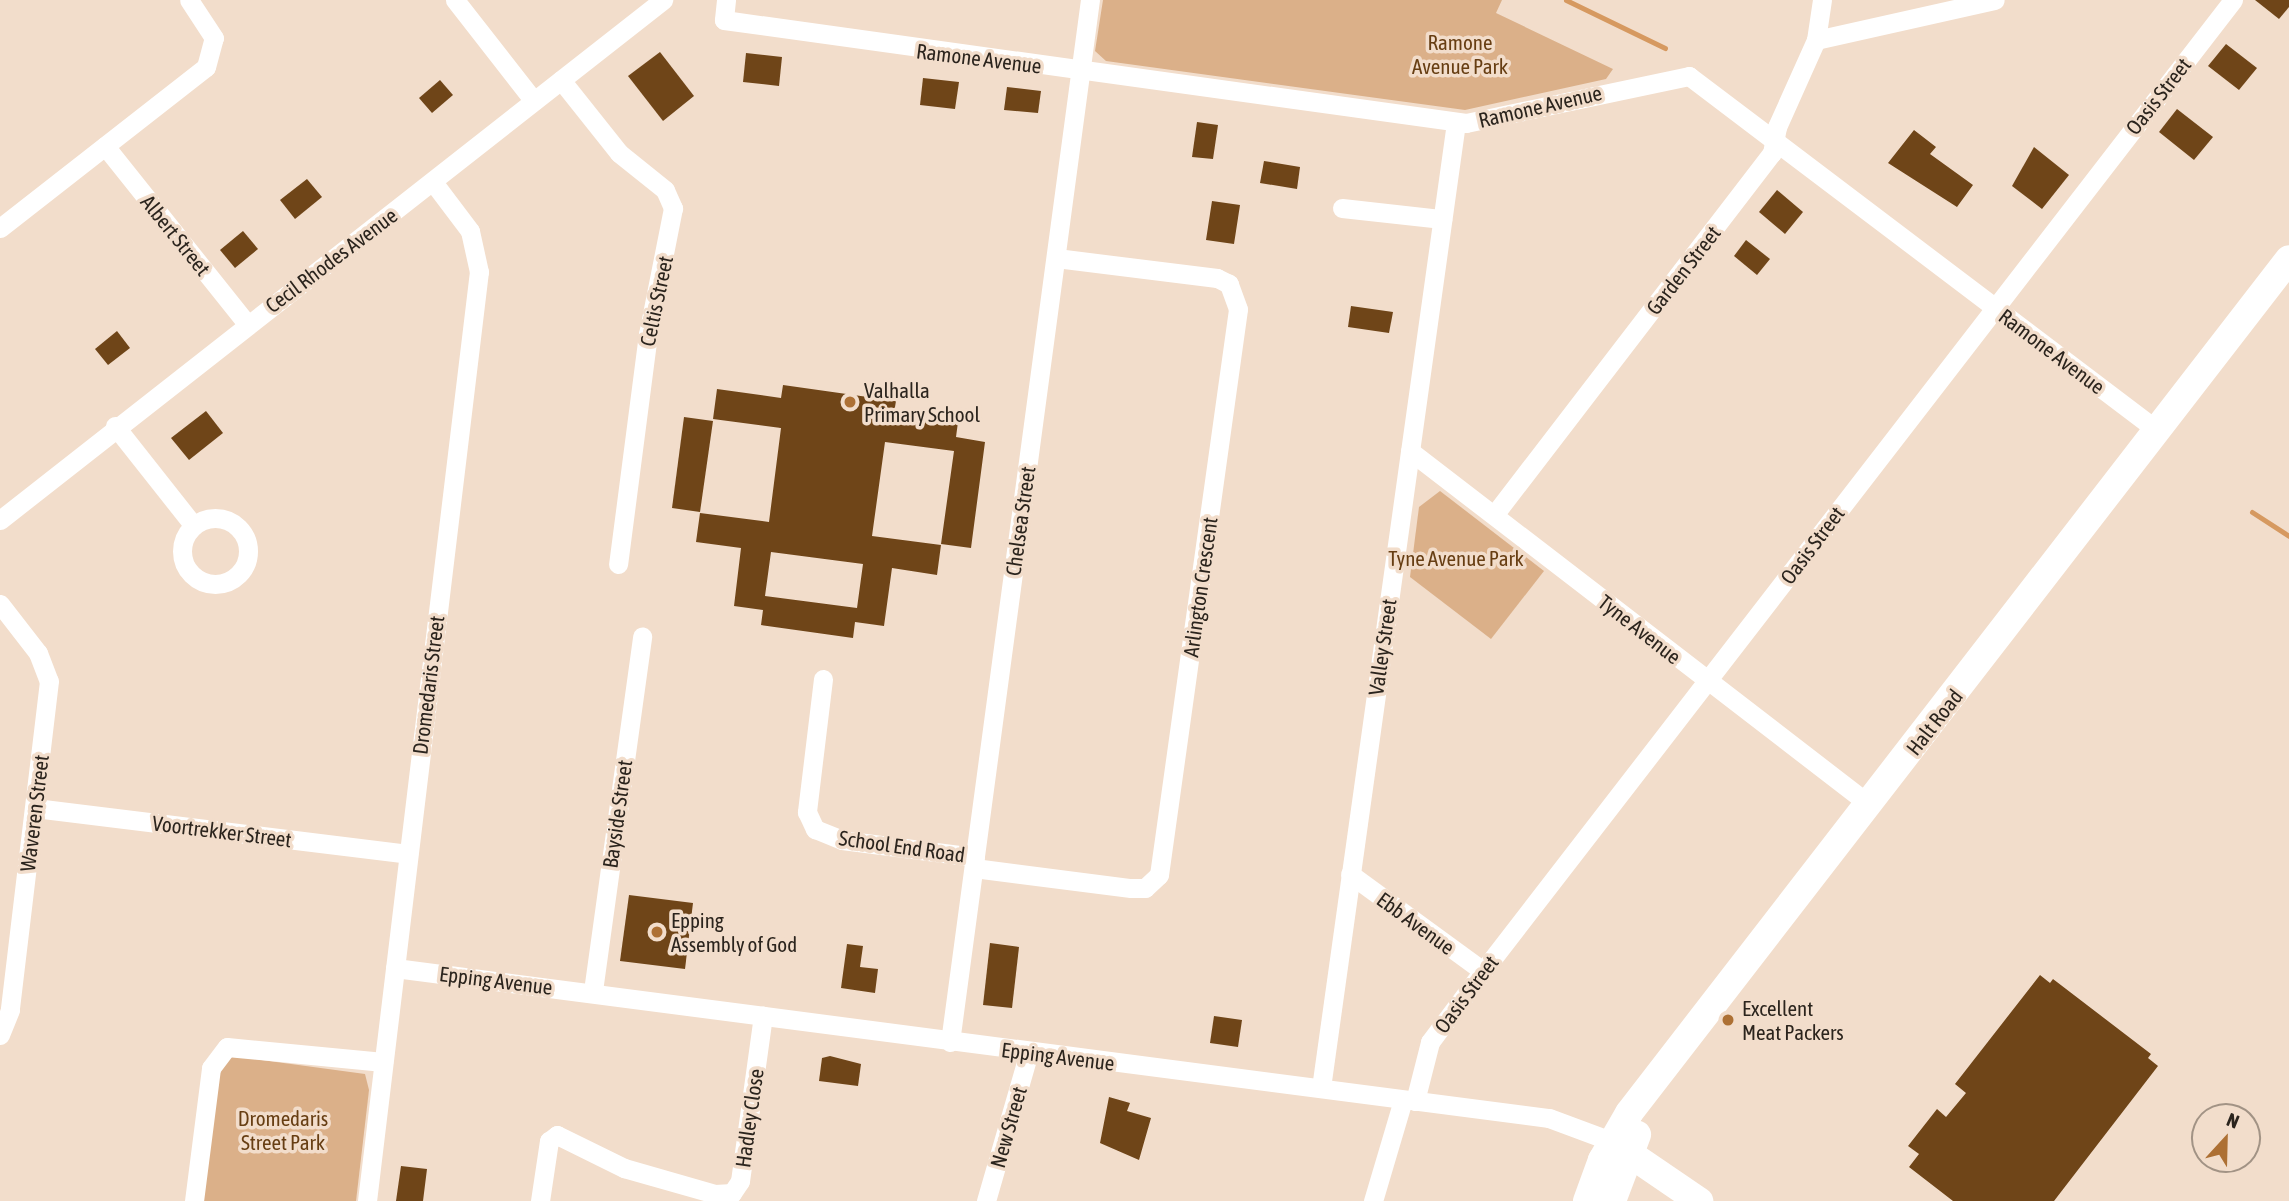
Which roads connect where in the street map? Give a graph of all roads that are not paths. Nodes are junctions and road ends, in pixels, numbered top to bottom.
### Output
1 (189, 0) edge
2 (455, 0) edge
3 (663, 0) edge
4 (726, 0) edge
5 (1090, 0) edge
6 (1822, 0) edge
7 (1995, 0) edge
8 (2233, 0) edge
9 (1816, 40) junction
10 (1081, 71) junction
11 (561, 80) junction
12 (534, 101) junction
13 (1456, 122) junction
14 (1775, 138) junction
15 (105, 146) junction
16 (433, 182) junction
17 (1342, 208) dead end
18 (1442, 219) junction
19 (0, 228) edge
20 (1056, 258) junction
21 (2289, 259) edge
22 (1994, 307) junction
23 (247, 324) junction
24 (115, 426) junction
25 (2158, 431) junction
26 (1410, 451) junction
27 (1494, 515) junction
28 (0, 520) edge
29 (194, 526) dead end
30 (618, 565) dead end
31 (0, 604) edge
32 (642, 636) dead end
33 (823, 679) dead end
34 (1708, 682) junction
35 (1870, 805) junction
36 (35, 808) junction
37 (408, 854) junction
38 (975, 862) junction
39 (1350, 874) junction
40 (395, 968) junction
41 (1483, 971) junction
42 (593, 991) junction
43 (763, 1016) junction
44 (0, 1035) edge
45 (950, 1042) junction
46 (1029, 1052) junction
47 (383, 1062) junction
48 (1321, 1088) junction
49 (1409, 1100) junction
50 (1622, 1146) junction
51 (194, 1201) edge
52 (366, 1201) edge
53 (540, 1201) edge
54 (986, 1201) edge
55 (1373, 1201) edge
56 (1587, 1201) edge
57 (1612, 1201) edge
58 (1699, 1201) edge

1 - 15 street
2 - 12 street
3 - 11 street, Cecil Rhodes Avenue
4 - 10 street, Ramone Avenue
5 - 10 street, Chelsea Street
6 - 9 street, Garden Street
7 - 9 street
8 - 22 street, Oasis Street
9 - 14 street, Garden Street
10 - 13 street, Ramone Avenue
10 - 20 street, Chelsea Street
11 - 12 street, Cecil Rhodes Avenue
11 - 30 street, Celtis Street
12 - 16 street, Cecil Rhodes Avenue
13 - 14 street, Ramone Avenue
13 - 18 street, Valley Street
14 - 22 street, Ramone Avenue
14 - 27 street, Garden Street
15 - 19 street
15 - 23 street, Albert Street
16 - 23 street, Cecil Rhodes Avenue
16 - 37 street, Dromedaris Street
17 - 18 street
18 - 26 street, Valley Street
20 - 38 street, Chelsea Street
20 - 38 street, Arlington Crescent
21 - 25 street, Halt Road
22 - 25 street, Ramone Avenue
22 - 34 street, Oasis Street
23 - 24 street, Cecil Rhodes Avenue
24 - 28 street, Cecil Rhodes Avenue
24 - 29 street
25 - 35 street, Halt Road
26 - 27 street, Tyne Avenue
26 - 39 street, Valley Street
27 - 34 street, Tyne Avenue
31 - 36 street, Waveren Street
32 - 42 street, Bayside Street
33 - 38 street, School End Road
34 - 35 street, Tyne Avenue
34 - 41 street, Oasis Street
35 - 50 street, Halt Road
36 - 37 street, Voortrekker Street
36 - 44 street, Waveren Street
37 - 40 street, Dromedaris Street
38 - 45 street, Chelsea Street
39 - 41 street, Ebb Avenue
39 - 48 street, Valley Street
40 - 42 street, Epping Avenue
40 - 47 street, Dromedaris Street
41 - 49 street, Oasis Street
42 - 43 street, Epping Avenue
43 - 45 street, Epping Avenue
43 - 53 street, Hadley Close
45 - 46 street, Epping Avenue
46 - 48 street, Epping Avenue
46 - 54 street, New Street
47 - 51 street
47 - 52 street, Dromedaris Street
48 - 49 street, Epping Avenue
49 - 50 street, Epping Avenue
49 - 55 street, Oasis Street
50 - 56 street, Halt Road
50 - 57 street, Halt Road
50 - 58 street, Epping Avenue

